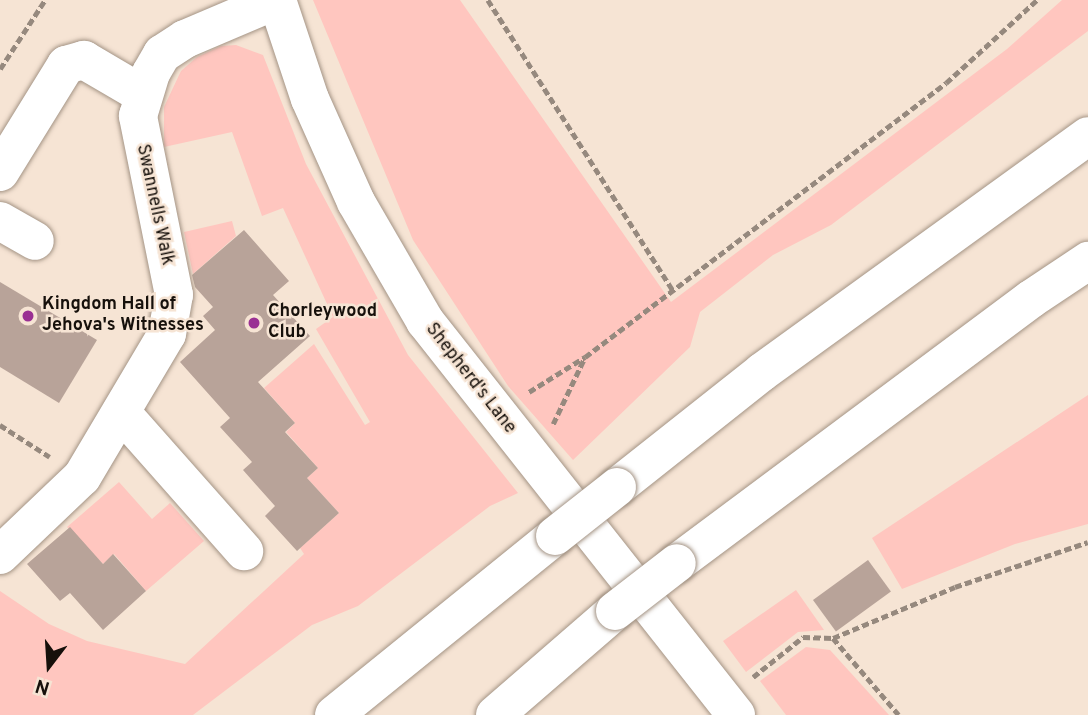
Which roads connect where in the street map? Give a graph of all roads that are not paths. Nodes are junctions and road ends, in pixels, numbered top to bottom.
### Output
1 (277, 0) edge
2 (142, 94) junction
3 (1088, 136) edge
4 (0, 172) edge
5 (0, 221) edge
6 (35, 242) dead end
7 (1088, 261) edge
8 (121, 412) junction
9 (244, 551) dead end
10 (0, 555) edge
11 (334, 715) edge
12 (495, 715) edge
13 (736, 715) edge

1 - 2 main road, Swannells Walk
1 - 13 main road, Shepherd's Lane
2 - 4 main road
2 - 8 main road, Swannells Walk
3 - 11 main road, bridge
5 - 6 main road
7 - 12 main road, bridge
8 - 9 main road
8 - 10 main road, Swannells Walk

